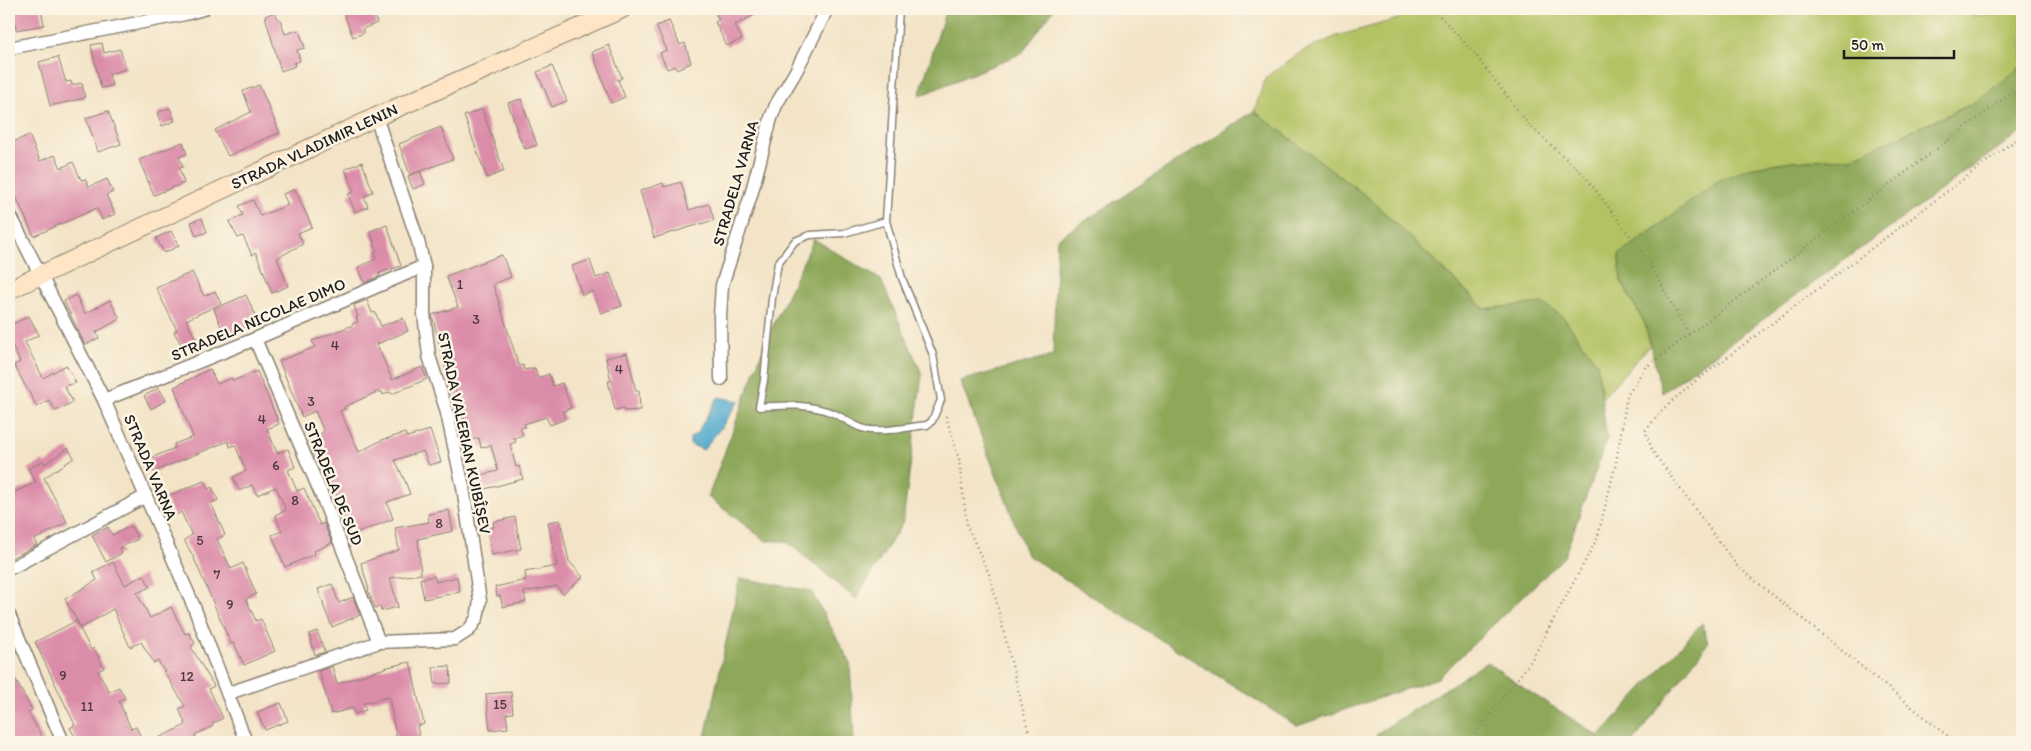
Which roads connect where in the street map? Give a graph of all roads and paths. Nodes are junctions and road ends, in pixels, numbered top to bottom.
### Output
1 (204, 9) edge
2 (622, 9) edge
3 (827, 9) edge
4 (899, 9) edge
5 (1432, 9) edge
6 (9, 48) edge
7 (2022, 85) edge
8 (376, 116) junction
9 (2022, 135) edge
10 (9, 213) edge
11 (886, 221) junction
12 (424, 266) junction
13 (40, 274) junction
14 (9, 290) edge
15 (1688, 335) junction
16 (255, 339) junction
17 (721, 378) dead end
18 (104, 400) junction
19 (941, 400) junction
20 (146, 496) junction
21 (9, 569) edge
22 (9, 615) edge
23 (378, 642) junction
24 (229, 693) junction
25 (63, 742) edge
26 (246, 742) edge
27 (1032, 742) edge
28 (1470, 742) edge
29 (1955, 742) edge

1 - 6 street
2 - 8 main road, STRADA VLADIMIR LENIN
3 - 17 street, STRADELA VARNA
4 - 11 lane
5 - 15 path
7 - 15 path
8 - 12 street, STRADA VALERIAN KUIBÎȘEV
8 - 13 main road, STRADA VLADIMIR LENIN
9 - 29 path
10 - 13 street, STRADA VARNA
11 - 19 lane
11 - 19 lane
12 - 16 street, STRADELA NICOLAE DIMO
12 - 23 street, STRADA VALERIAN KUIBÎȘEV
13 - 14 main road, STRADA VLADIMIR LENIN
13 - 18 street, STRADA VARNA
15 - 28 path
16 - 18 street, STRADELA NICOLAE DIMO
16 - 23 street, STRADELA DE SUD
18 - 20 street, STRADA VARNA
19 - 27 path
20 - 21 street
20 - 24 street, STRADA VARNA
22 - 25 street
23 - 24 street, STRADA VALERIAN KUIBÎȘEV
24 - 26 street, STRADA VARNA

